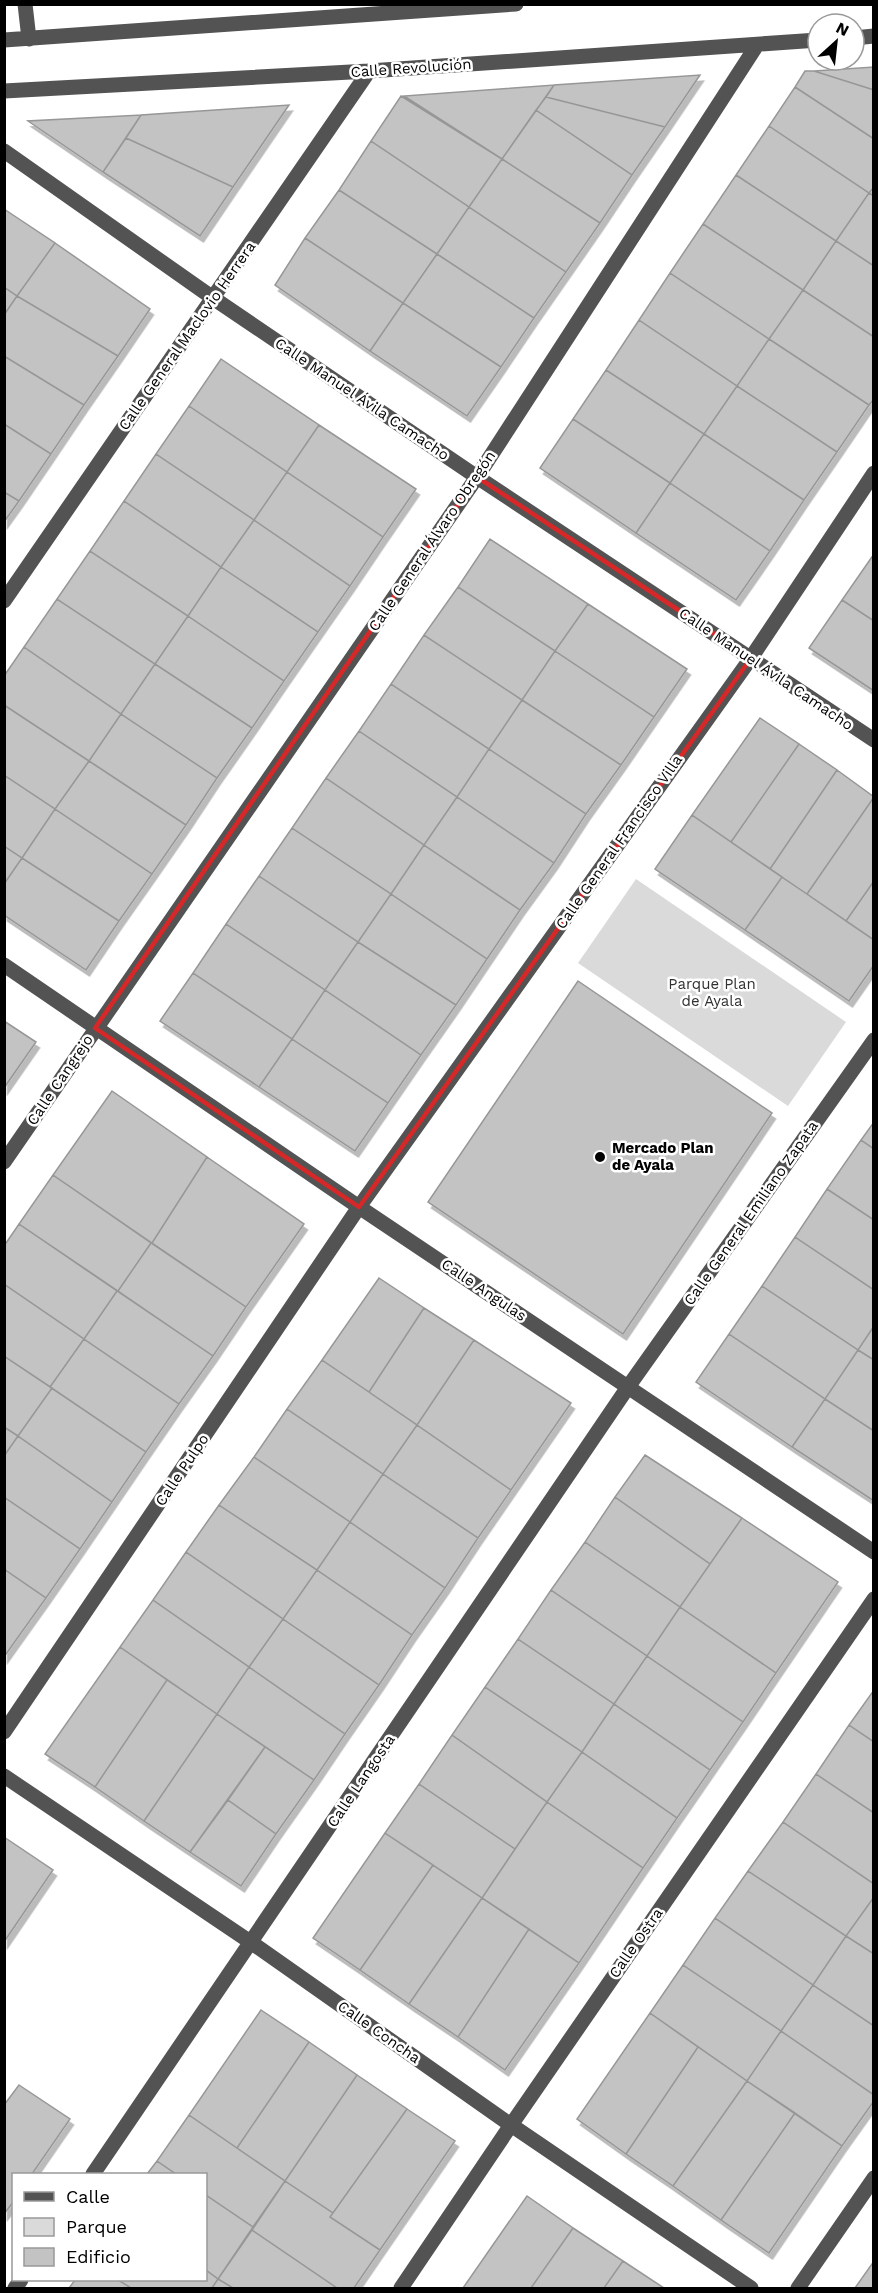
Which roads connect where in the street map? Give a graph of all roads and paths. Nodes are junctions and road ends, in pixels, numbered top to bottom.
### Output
1 (25, 4) edge
2 (516, 4) edge
3 (461, 6) edge
4 (29, 39) junction
5 (4, 40) edge
6 (806, 41) edge
7 (757, 45) junction
8 (369, 71) junction
9 (4, 91) edge
10 (4, 151) edge
11 (213, 298) junction
12 (873, 473) edge
13 (477, 477) junction
14 (4, 601) edge
15 (751, 658) junction
16 (873, 740) edge
17 (4, 965) edge
18 (96, 1028) junction
19 (873, 1040) edge
20 (4, 1162) edge
21 (359, 1207) junction
22 (628, 1387) junction
23 (873, 1552) edge
24 (873, 1599) edge
25 (4, 1732) edge
26 (4, 1776) edge
27 (252, 1943) junction
28 (511, 2125) junction
29 (94, 2173) edge
30 (873, 2178) edge
31 (401, 2289) edge
32 (752, 2289) edge
33 (798, 2289) edge

1 - 4 street
2 - 3 street
3 - 4 street
4 - 5 street
6 - 7 street, Calle Revolución
7 - 8 street, Calle Revolución
7 - 13 street, Calle General Álvaro Obregón
8 - 9 street, Calle Revolución
8 - 11 street, Calle General Maclovio Herrera
10 - 11 street, Calle Manuel Ávila Camacho
11 - 13 street, Calle Manuel Ávila Camacho
11 - 14 street, Calle General Maclovio Herrera
12 - 15 street, Calle General Francisco Villa
13 - 15 street, Calle Manuel Ávila Camacho
13 - 18 street, Calle General Álvaro Obregón
15 - 16 street, Calle Manuel Ávila Camacho
15 - 21 street, Calle General Francisco Villa
17 - 18 street, Calle Angulas
18 - 20 street, Calle Cangrejo
18 - 21 street, Calle Angulas
19 - 22 street, Calle General Emiliano Zapata
21 - 22 street, Calle Angulas
21 - 25 street, Calle Pulpo
22 - 23 street, Calle Angulas
22 - 27 street, Calle Langosta
24 - 28 street, Calle Ostra
26 - 27 street, Calle Concha
27 - 28 street, Calle Concha
27 - 29 street, Calle Langosta
28 - 31 street, Calle Ostra
28 - 32 street, Calle Concha
30 - 33 street

